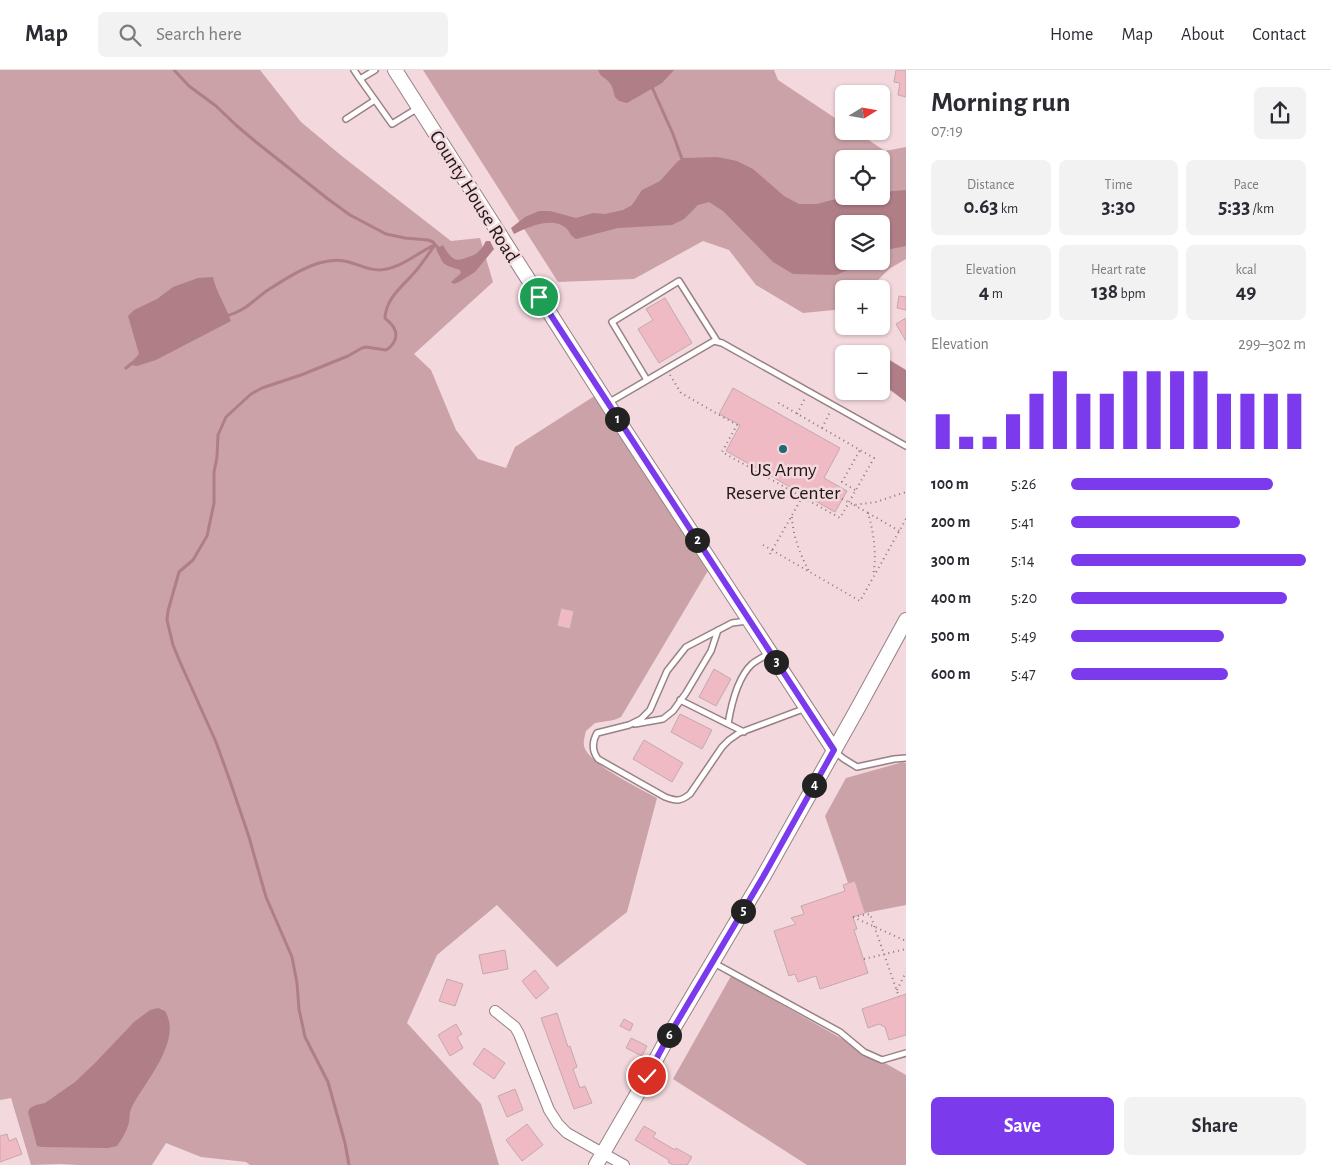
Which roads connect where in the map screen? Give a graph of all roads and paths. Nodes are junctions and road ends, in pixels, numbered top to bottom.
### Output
1 (354, 70) edge
2 (375, 70) edge
3 (395, 70) edge
4 (360, 79) junction
5 (375, 100) junction
6 (418, 108) junction
7 (346, 119) dead end
8 (717, 342) junction
9 (666, 369) junction
10 (647, 380) junction
11 (808, 391) junction
12 (775, 401) dead end
13 (607, 403) junction
14 (834, 406) junction
15 (797, 414) junction
16 (821, 428) junction
17 (906, 446) edge
18 (860, 450) junction
19 (856, 490) junction
20 (906, 492) edge
21 (803, 496) junction
22 (842, 499) dead end
23 (848, 502) junction
24 (854, 505) junction
25 (868, 513) junction
26 (792, 515) junction
27 (906, 519) edge
28 (900, 531) junction
29 (763, 546) dead end
30 (772, 550) junction
31 (770, 554) dead end
32 (810, 572) junction
33 (873, 578) junction
34 (906, 620) edge
35 (749, 621) junction
36 (718, 630) junction
37 (769, 652) junction
38 (680, 700) junction
39 (806, 708) junction
40 (728, 724) junction
41 (628, 725) junction
42 (744, 732) junction
43 (834, 750) junction
44 (906, 758) edge
45 (874, 926) junction
46 (906, 941) edge
47 (906, 949) edge
48 (884, 954) junction
49 (864, 959) dead end
50 (713, 962) junction
51 (906, 972) edge
52 (896, 991) junction
53 (899, 997) dead end
54 (496, 1011) dead end
55 (906, 1053) edge
56 (599, 1159) edge
57 (624, 1165) edge

1 - 4 lane
2 - 4 lane
3 - 6 street, County House Road
4 - 5 lane
5 - 6 lane
5 - 7 lane
6 - 13 street, County House Road
8 - 9 lane
8 - 10 lane
8 - 11 lane
9 - 10 lane
9 - 21 path
10 - 13 lane
11 - 14 lane
11 - 15 path
12 - 15 path
13 - 35 street, County House Road
14 - 16 path
14 - 17 lane
15 - 16 path
16 - 18 path
18 - 19 path
18 - 19 path
19 - 23 path
20 - 24 path
21 - 23 path
21 - 26 path
22 - 23 path
23 - 24 path
24 - 25 path
25 - 28 path
25 - 33 path
26 - 30 path
26 - 32 path
27 - 28 path
28 - 33 path
29 - 30 path
30 - 31 path
30 - 32 path
32 - 33 path
34 - 43 street
35 - 36 lane
35 - 37 street, County House Road
36 - 38 lane
36 - 41 lane
37 - 39 street, County House Road
37 - 40 lane
38 - 40 lane
38 - 41 lane
39 - 42 lane
39 - 43 street, County House Road
40 - 42 lane
41 - 42 lane
43 - 44 lane
43 - 50 street
45 - 45 path
45 - 46 path
45 - 48 path
47 - 48 path
48 - 49 path
48 - 52 path
50 - 55 lane
50 - 56 street
51 - 52 path
52 - 53 path
54 - 56 street
56 - 57 street

